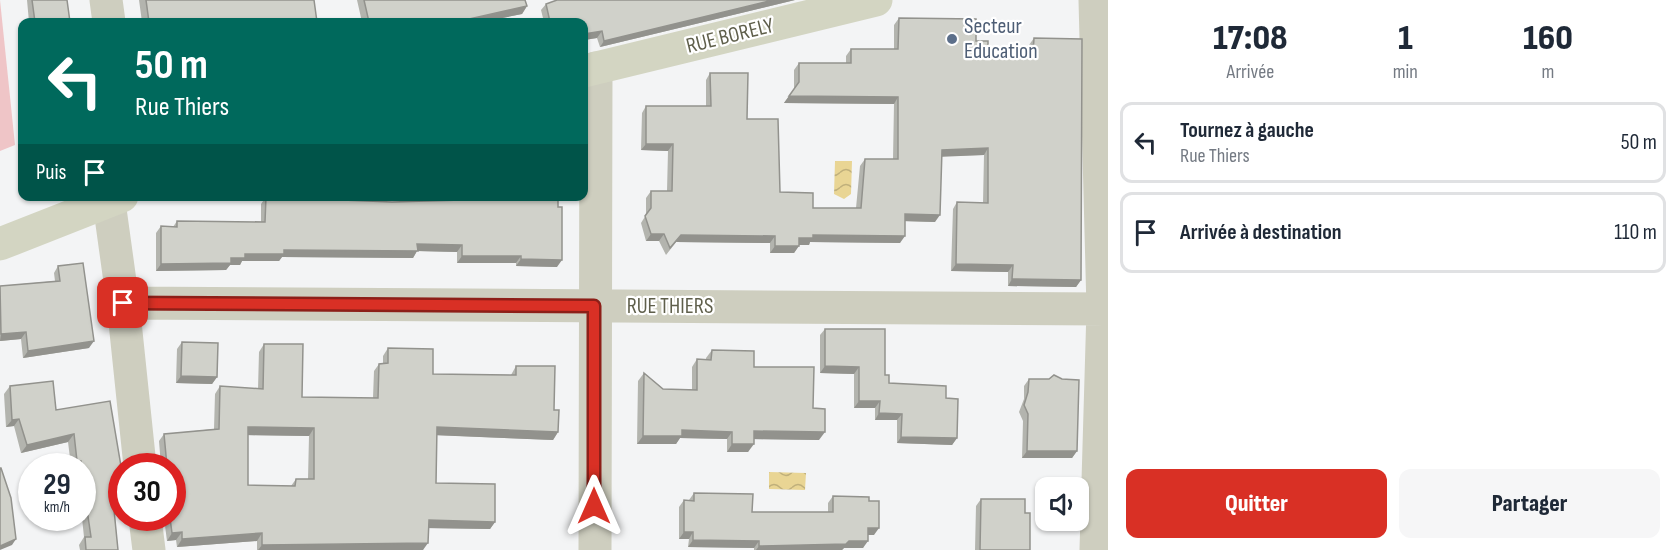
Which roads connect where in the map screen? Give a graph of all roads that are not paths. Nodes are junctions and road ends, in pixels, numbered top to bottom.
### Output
1 (106, 0) edge
2 (876, 0) edge
3 (1095, 0) edge
4 (108, 18) edge
5 (590, 69) edge
6 (110, 201) edge
7 (115, 201) edge
8 (0, 244) edge
9 (123, 303) junction
10 (594, 306) junction
11 (1105, 309) edge
12 (139, 453) edge
13 (147, 531) edge
14 (149, 550) edge
15 (595, 550) edge
16 (1096, 550) edge

1 - 4 street
2 - 5 main road, RUE BORELY
3 - 11 street
5 - 10 street
6 - 8 main road
7 - 9 street
9 - 10 street, RUE THIERS
9 - 12 street
10 - 11 street, RUE THIERS
10 - 15 street
11 - 16 street
13 - 14 street

